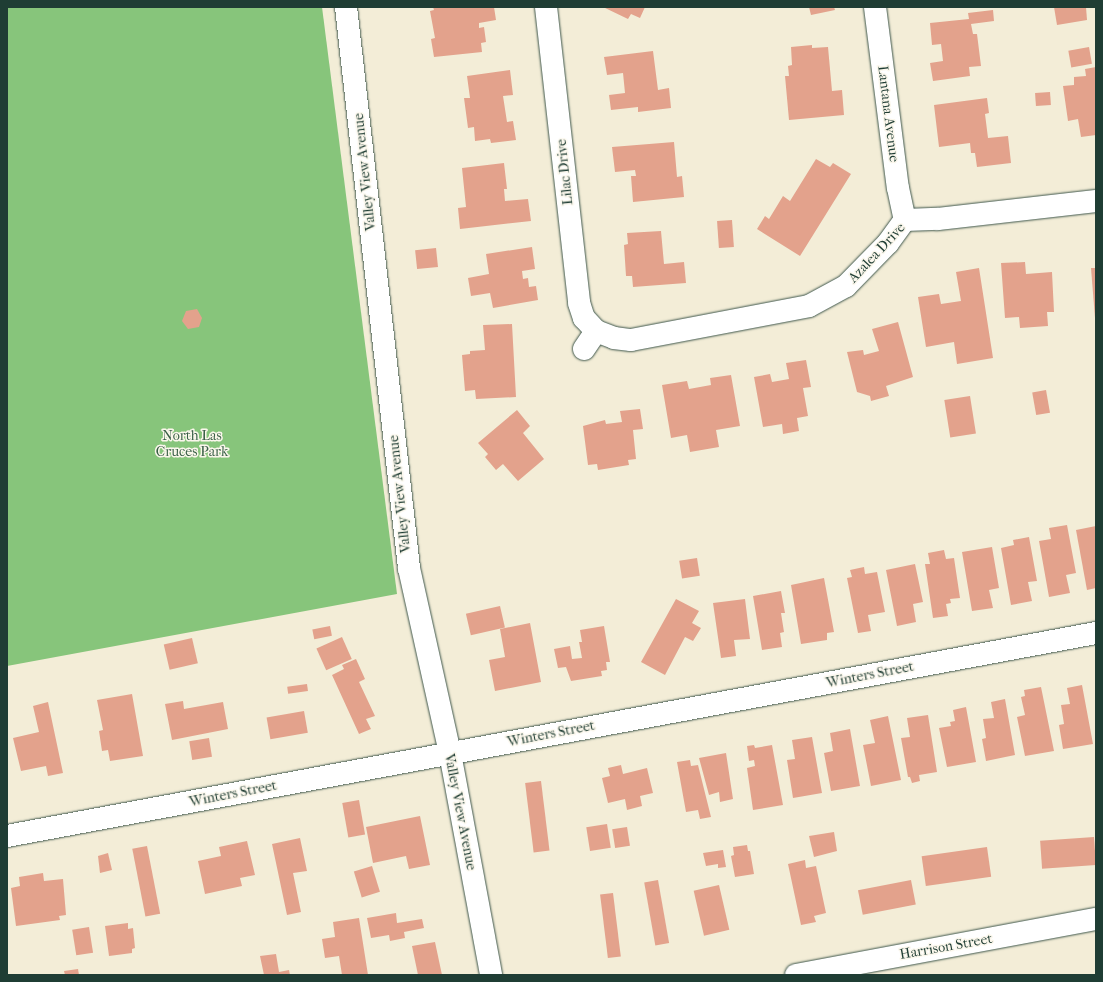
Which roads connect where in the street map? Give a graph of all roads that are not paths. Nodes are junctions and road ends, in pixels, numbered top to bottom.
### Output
1 (346, 7) edge
2 (546, 7) edge
3 (875, 7) edge
4 (1096, 201) edge
5 (905, 220) junction
6 (596, 331) junction
7 (584, 349) dead end
8 (1096, 633) edge
9 (450, 753) junction
10 (7, 836) edge
11 (1096, 919) edge
12 (491, 975) edge
13 (796, 975) edge

1 - 9 street, Valley View Avenue
2 - 6 street, Lilac Drive
3 - 5 street, Lantana Avenue
4 - 5 street, Azalea Drive
5 - 6 street, Azalea Drive
6 - 7 street
8 - 9 street, Winters Street
9 - 10 street, Winters Street
9 - 12 street, Valley View Avenue
11 - 13 street, Harrison Street

